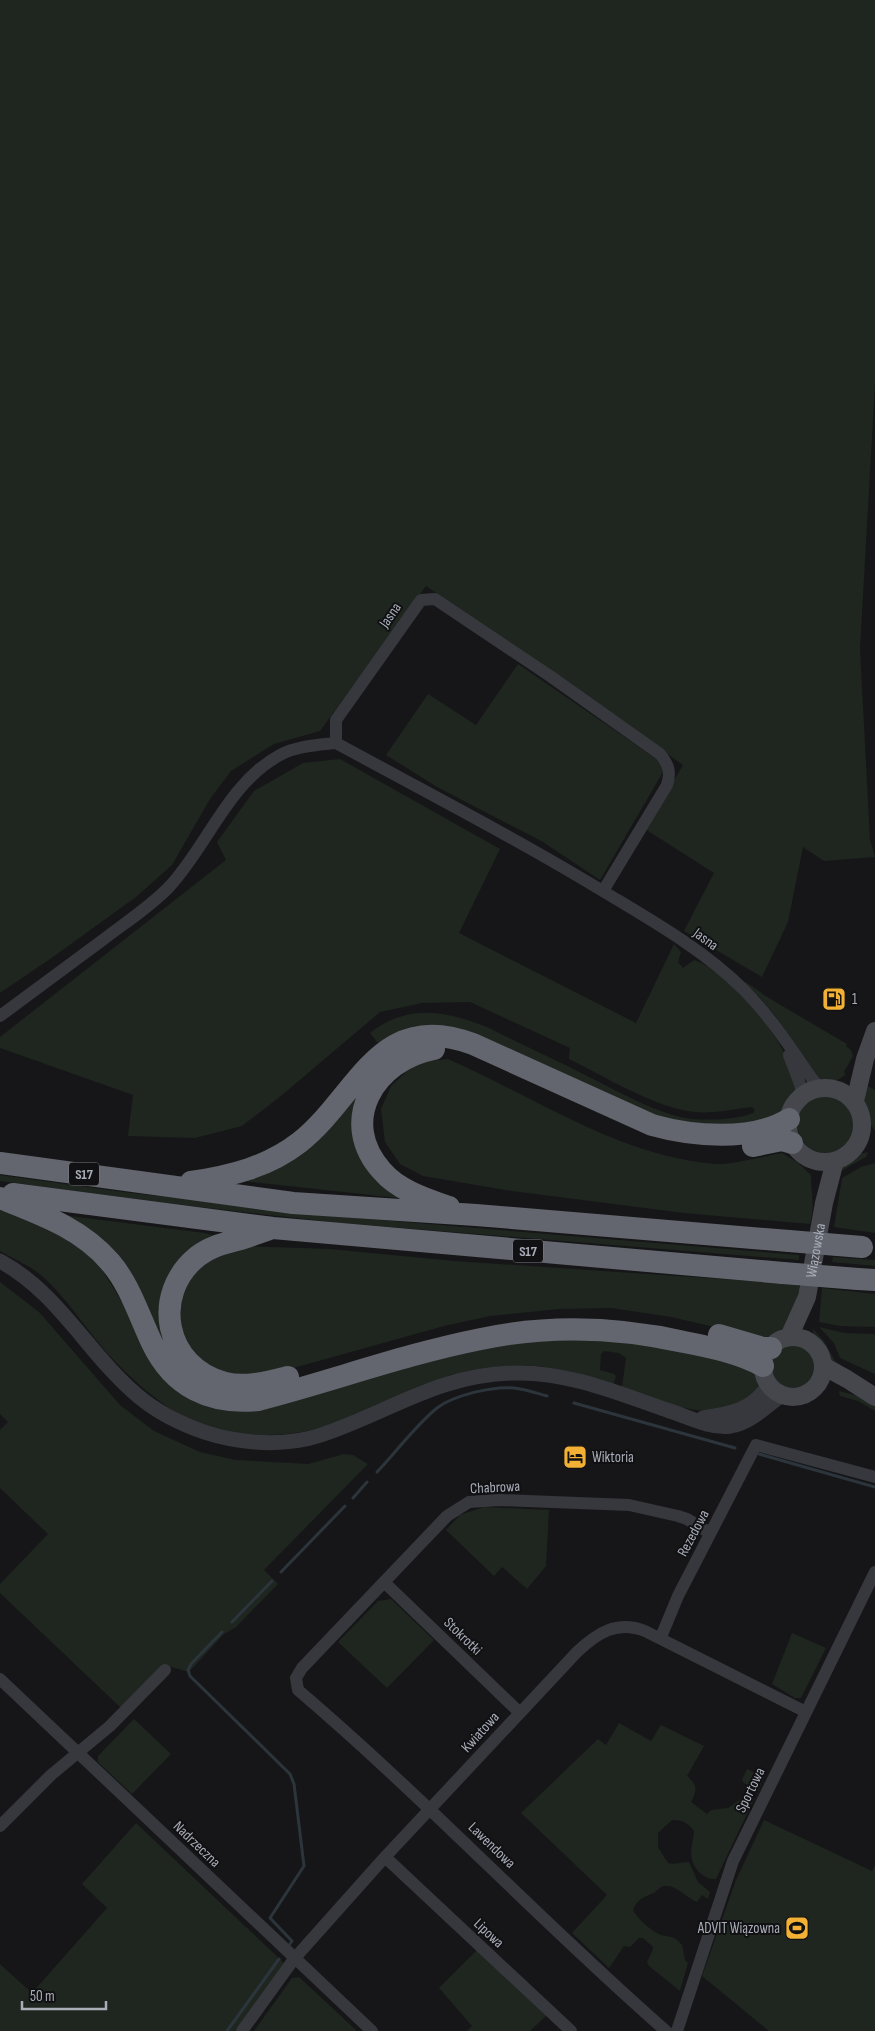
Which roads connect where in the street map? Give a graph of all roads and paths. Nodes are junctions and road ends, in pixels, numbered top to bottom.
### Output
1 (336, 743) junction
2 (603, 890) junction
3 (0, 1016) edge
4 (778, 1030) junction
5 (875, 1032) edge
6 (865, 1060) junction
7 (829, 1088) junction
8 (802, 1096) junction
9 (854, 1102) junction
10 (788, 1119) junction
11 (792, 1143) junction
12 (815, 1161) junction
13 (835, 1161) junction
14 (0, 1163) edge
15 (167, 1185) junction
16 (0, 1192) edge
17 (0, 1198) edge
18 (824, 1203) junction
19 (476, 1216) junction
20 (273, 1228) junction
21 (869, 1247) edge
22 (0, 1261) edge
23 (866, 1280) edge
24 (807, 1297) junction
25 (808, 1341) junction
26 (775, 1366) junction
27 (822, 1366) junction
28 (816, 1384) junction
29 (860, 1388) junction
30 (875, 1397) edge
31 (875, 1477) edge
32 (710, 1533) junction
33 (875, 1572) edge
34 (384, 1582) junction
35 (661, 1637) junction
36 (165, 1670) dead end
37 (0, 1679) edge
38 (296, 1683) joint
39 (519, 1712) junction
40 (806, 1712) junction
41 (76, 1752) junction
42 (431, 1809) junction
43 (0, 1826) edge
44 (385, 1857) junction
45 (294, 1959) junction
46 (242, 2031) edge
47 (372, 2031) edge
48 (571, 2031) edge
49 (666, 2031) edge
50 (677, 2031) edge

1 - 2 street, Jasna
1 - 2 street, Jasna
1 - 3 street
2 - 4 street, Jasna
4 - 7 street, Jasna
4 - 8 street, Jasna
5 - 6 main road
6 - 7 main road
6 - 9 main road
7 - 8 main road
7 - 9 main road
8 - 10 main road
9 - 13 main road
10 - 11 main road
10 - 15 highway
11 - 12 main road
11 - 19 highway
12 - 13 main road
12 - 18 main road, Wiązowska
13 - 18 main road, Wiązowska
14 - 15 highway, S17
15 - 19 highway, S17
16 - 20 highway, S17
17 - 26 highway
18 - 24 main road, Wiązowska
19 - 21 highway, S17, bridge
20 - 23 highway, S17, bridge
20 - 26 highway
22 - 26 street
24 - 25 main road, Wiązowska
24 - 26 main road, Wiązowska
25 - 26 main road
25 - 27 main road
26 - 28 main road
27 - 28 main road
27 - 29 main road
28 - 29 main road
29 - 30 main road
31 - 32 street, Rezedowa
32 - 34 street, Chabrowa
32 - 35 street, Rezedowa
33 - 40 street, Sportowa
34 - 38 street, Chabrowa
34 - 39 street, Stokrotki
35 - 39 street, Kwiatowa
35 - 40 street, Kwiatowa
36 - 41 street
37 - 41 street, Nadrzeczna
38 - 42 street, Lawendowa
39 - 42 street, Kwiatowa
40 - 50 street, Sportowa
41 - 43 street
41 - 45 street, Nadrzeczna
42 - 44 street, Kwiatowa
42 - 49 street, Lawendowa
44 - 45 street, Kwiatowa
44 - 48 street, Lipowa
45 - 46 street, Kwiatowa
45 - 47 street, Nadrzeczna

